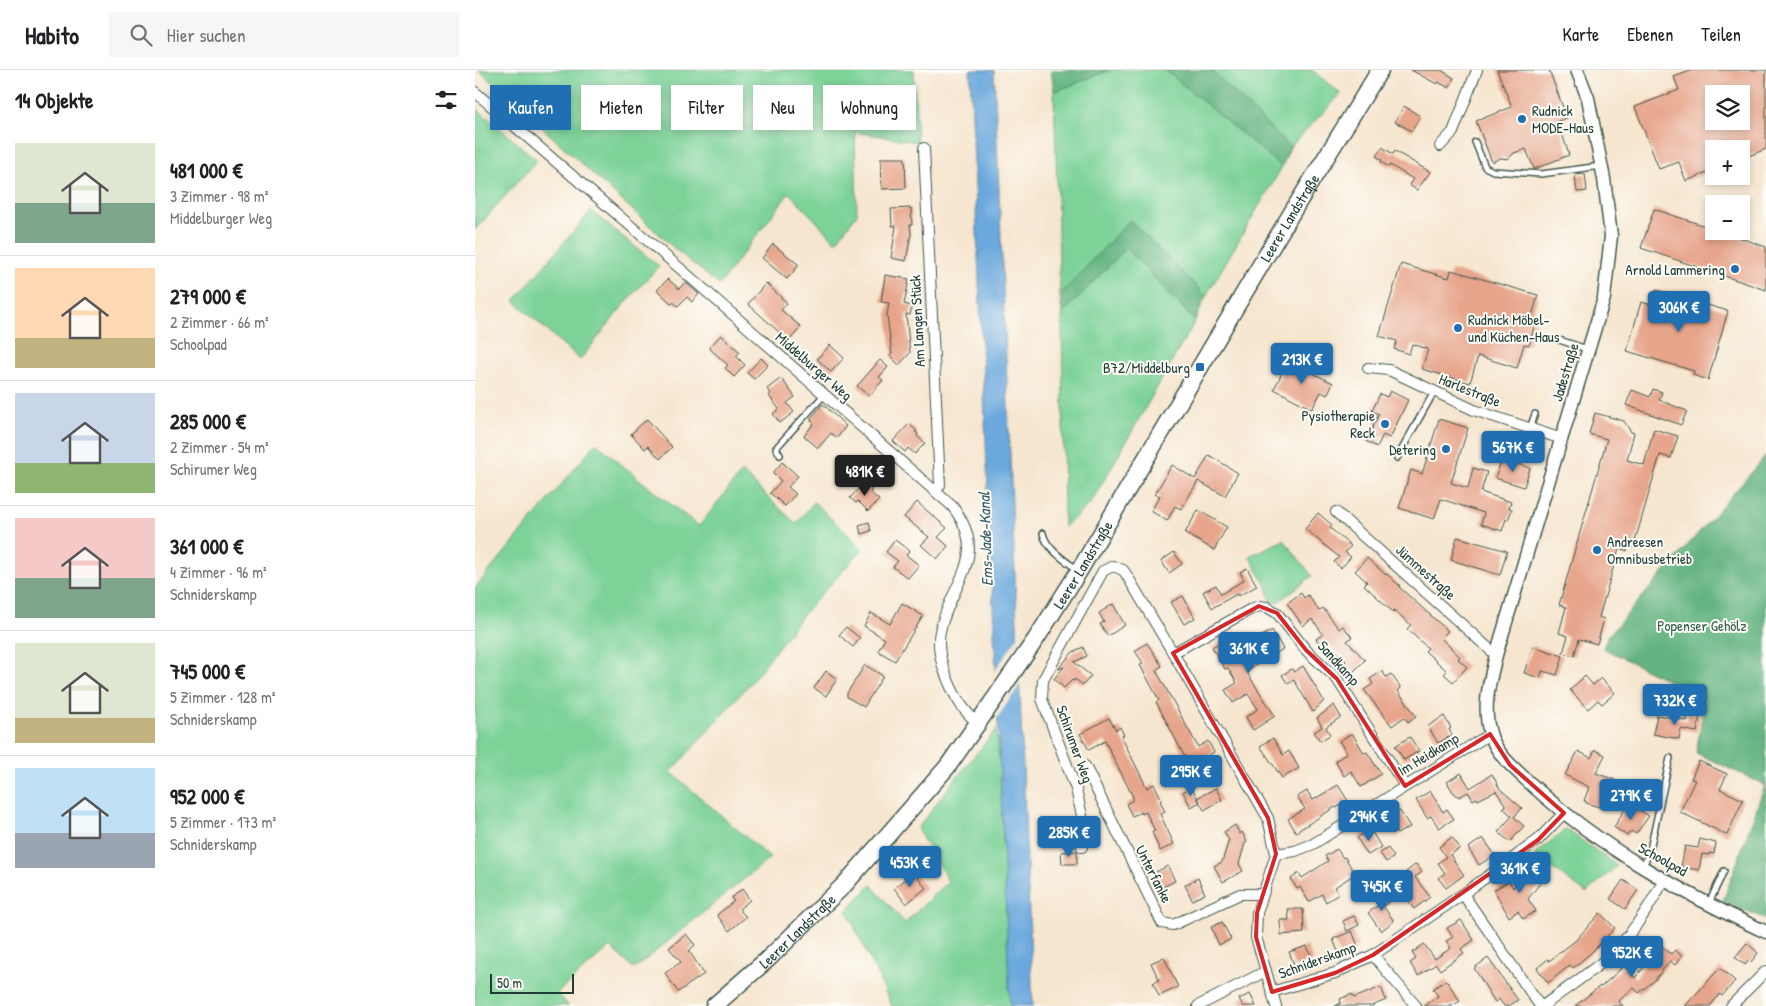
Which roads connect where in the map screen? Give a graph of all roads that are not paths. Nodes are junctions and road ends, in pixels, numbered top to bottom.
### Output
1 (1380, 70) edge
2 (1477, 70) edge
3 (1577, 70) edge
4 (475, 92) edge
5 (1475, 142) dead end
6 (1439, 146) dead end
7 (924, 148) dead end
8 (1601, 166) junction
9 (1556, 340) dead end
10 (1589, 350) junction
11 (1368, 368) dead end
12 (1433, 392) junction
13 (824, 395) junction
14 (1535, 414) dead end
15 (1531, 428) junction
16 (1562, 439) junction
17 (780, 455) dead end
18 (1397, 458) dead end
19 (936, 491) junction
20 (1336, 512) dead end
21 (1043, 533) dead end
22 (1079, 571) junction
23 (1173, 653) junction
24 (1496, 655) junction
25 (1486, 707) joint
26 (980, 721) junction
27 (1490, 734) junction
28 (1670, 758) dead end
29 (1085, 766) dead end
30 (1405, 786) junction
31 (1565, 813) junction
32 (1082, 847) dead end
33 (1276, 854) junction
34 (1642, 867) junction
35 (1724, 871) dead end
36 (1665, 880) junction
37 (1263, 894) junction
38 (1463, 894) junction
39 (1709, 903) junction
40 (1766, 932) edge
41 (1373, 955) junction
42 (1266, 971) junction
43 (1766, 971) edge
44 (1272, 992) junction
45 (714, 1006) edge
46 (1198, 1006) edge
47 (1276, 1006) edge
48 (1416, 1006) edge
49 (1541, 1006) edge
50 (1731, 1006) edge

1 - 22 main road, Leerer Landstraße
2 - 6 street
3 - 8 street, Jadestraße
4 - 13 street, Middelburger Weg
5 - 8 lane
7 - 19 street, Am Langen Stück
8 - 10 street, Jadestraße
9 - 10 lane
10 - 16 street, Jadestraße
11 - 12 street, Harlestraße
12 - 15 street, Harlestraße
12 - 18 lane
13 - 17 lane
13 - 19 street, Middelburger Weg
14 - 15 lane
15 - 16 street, Harlestraße
16 - 24 street, Jadestraße
19 - 26 street, Middelburger Weg
20 - 24 street, Jümmestraße
21 - 22 lane
22 - 26 main road, Leerer Landstraße
23 - 30 street, Sandkamp
23 - 32 street, Schirumer Weg
23 - 33 street, Schirumer Weg
24 - 25 street, Jadestraße
25 - 27 street, Schoolpad
26 - 45 main road, Leerer Landstraße
27 - 30 street, Im Heidkamp
27 - 31 street, Schoolpad
28 - 34 lane
29 - 37 street, Unterfanke
30 - 33 street, Im Heidkamp
31 - 34 street, Schoolpad
31 - 38 street, Schniderskamp
33 - 37 street
34 - 36 street, Schoolpad
35 - 39 lane
36 - 39 street, Schoolpad
36 - 49 street
37 - 42 street
38 - 41 street, Schniderskamp
38 - 49 street
39 - 40 street, Schoolpad
41 - 44 street, Schniderskamp
41 - 48 street, Schniderskamp
42 - 44 street
42 - 46 street
43 - 50 street
44 - 47 street

